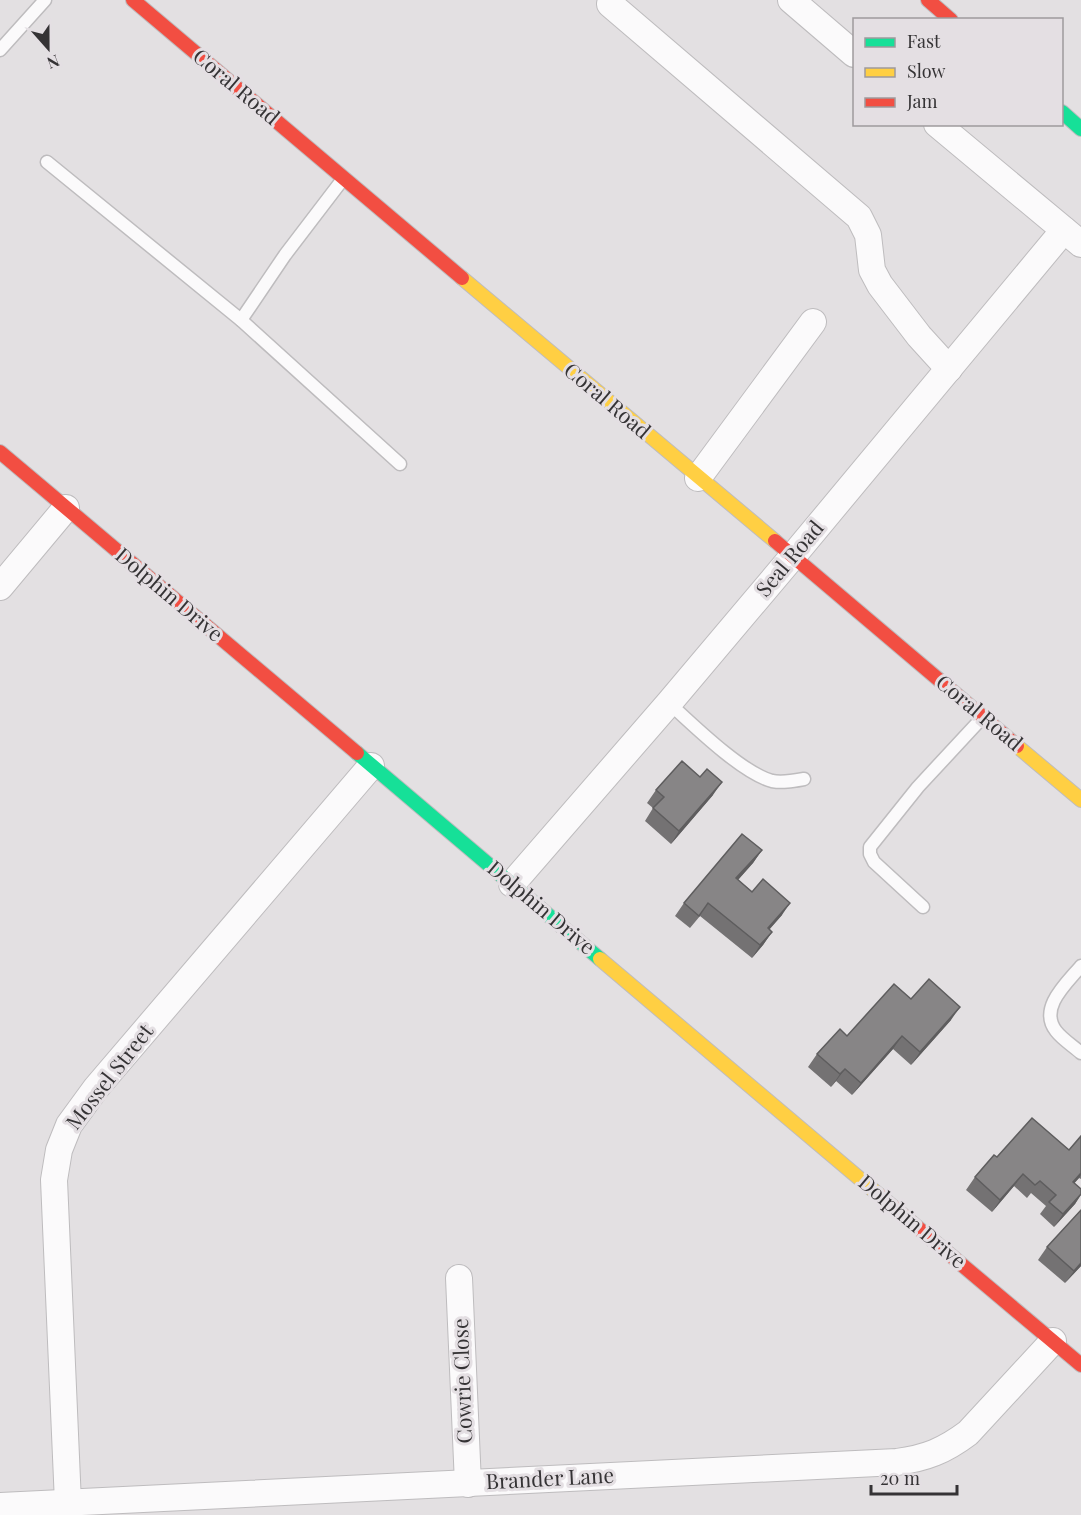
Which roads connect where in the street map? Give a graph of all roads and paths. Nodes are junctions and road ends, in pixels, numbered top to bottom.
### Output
1 (45, 0) edge
2 (133, 0) edge
3 (791, 0) edge
4 (928, 0) edge
5 (610, 4) dead end
6 (949, 18) edge
7 (0, 50) edge
8 (853, 52) edge
9 (1063, 113) edge
10 (939, 126) edge
11 (1081, 129) edge
12 (47, 162) dead end
13 (344, 178) junction
14 (1072, 237) edge
15 (241, 320) junction
16 (813, 322) dead end
17 (949, 369) junction
18 (0, 452) edge
19 (400, 464) dead end
20 (698, 478) junction
21 (66, 508) junction
22 (793, 556) junction
23 (0, 587) edge
24 (669, 703) junction
25 (983, 717) junction
26 (371, 766) junction
27 (804, 779) dead end
28 (1081, 800) edge
29 (512, 884) junction
30 (923, 907) dead end
31 (1081, 966) edge
32 (1081, 1053) edge
33 (459, 1278) dead end
34 (1053, 1341) junction
35 (1081, 1365) edge
36 (468, 1484) junction
37 (68, 1503) junction
38 (0, 1506) edge

1 - 7 lane
2 - 13 street, Coral Road
3 - 8 street
4 - 6 street
5 - 17 street
9 - 11 street
10 - 14 street
12 - 15 lane
13 - 15 lane
13 - 20 street, Coral Road
14 - 17 street, Seal Road
15 - 19 lane
16 - 20 street
17 - 22 street, Seal Road
18 - 21 street, Dolphin Drive
20 - 22 street, Coral Road
21 - 23 street
21 - 26 street, Dolphin Drive
22 - 24 street, Seal Road
22 - 25 street, Coral Road
24 - 27 lane
24 - 29 street, Seal Road
25 - 28 street, Coral Road
25 - 30 lane
26 - 29 street, Dolphin Drive
26 - 37 street, Mossel Street
29 - 34 street, Dolphin Drive
31 - 32 lane
33 - 36 street, Cowrie Close
34 - 35 street, Dolphin Drive
34 - 36 street, Brander Lane
36 - 37 street, Brander Lane
37 - 38 street, Brander Lane

